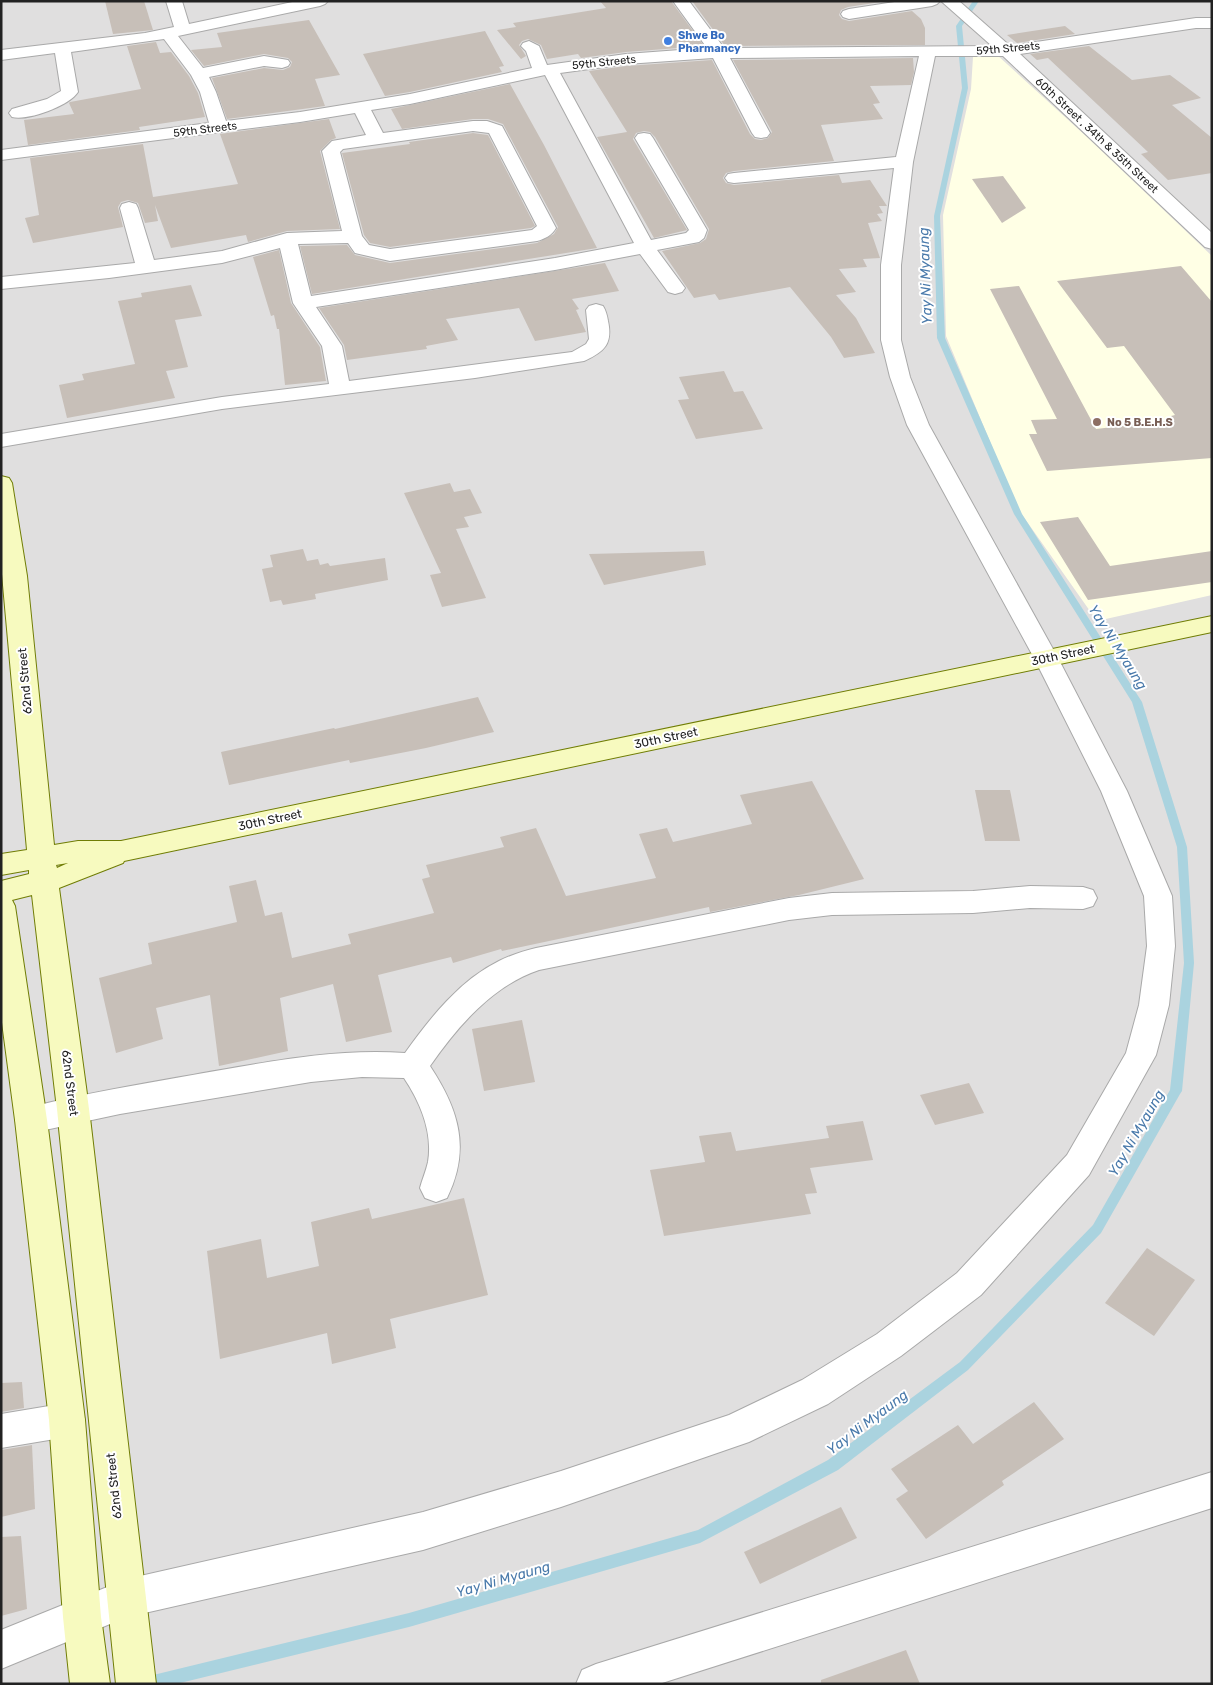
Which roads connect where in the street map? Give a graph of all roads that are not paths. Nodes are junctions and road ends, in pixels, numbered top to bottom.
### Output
1 (174, 1) edge
2 (320, 1) edge
3 (681, 1) edge
4 (932, 1) edge
5 (954, 6) edge
6 (849, 14) dead end
7 (1212, 23) edge
8 (175, 32) junction
9 (529, 46) dead end
10 (62, 48) junction
11 (1007, 51) junction
12 (719, 53) junction
13 (928, 53) junction
14 (1, 55) edge
15 (282, 64) dead end
16 (545, 69) junction
17 (198, 74) junction
18 (361, 107) junction
19 (18, 113) dead end
20 (219, 128) junction
21 (761, 133) dead end
22 (644, 138) dead end
23 (377, 139) junction
24 (1, 155) edge
25 (904, 162) junction
26 (734, 178) dead end
27 (129, 208) dead end
28 (353, 237) junction
29 (286, 239) junction
30 (1212, 243) edge
31 (645, 246) junction
32 (146, 267) junction
33 (1, 282) edge
34 (675, 288) dead end
35 (304, 303) junction
36 (596, 310) dead end
37 (340, 388) junction
38 (1, 441) edge
39 (1, 483) edge
40 (1212, 624) edge
41 (1053, 657) junction
42 (1, 865) edge
43 (43, 869) junction
44 (1, 892) edge
45 (1083, 898) dead end
46 (1, 906) edge
47 (413, 1066) junction
48 (73, 1109) junction
49 (31, 1120) junction
50 (436, 1188) dead end
51 (67, 1420) junction
52 (1, 1431) edge
53 (1212, 1490) edge
54 (128, 1612) junction
55 (83, 1628) junction
56 (1, 1650) edge
57 (90, 1684) edge
58 (136, 1684) edge
59 (596, 1684) edge

1 - 8 street
2 - 8 street
3 - 12 street
4 - 6 street
5 - 11 street, 60th Street , 34th & 35th Street
7 - 11 street, 59th Streets
8 - 10 street
8 - 17 street
9 - 16 street
10 - 14 street
10 - 19 street
11 - 13 street, 59th Streets
11 - 30 street, 60th Street , 34th & 35th Street
12 - 13 street, 59th Streets
12 - 16 street, 59th Streets
12 - 21 street
13 - 25 street
15 - 17 street
16 - 18 street, 59th Streets
16 - 31 street
17 - 20 street
18 - 20 street, 59th Streets
18 - 23 street
20 - 24 street, 59th Streets
22 - 31 street
23 - 28 street
23 - 28 street
25 - 26 street
25 - 41 street
27 - 32 street
28 - 29 street
29 - 32 street
29 - 35 street
31 - 34 street
31 - 35 street
32 - 33 street
35 - 37 street
36 - 37 street
37 - 38 street
39 - 43 main road, 62nd Street
40 - 41 main road, 30th Street
41 - 43 main road, 30th Street
41 - 54 street
42 - 43 main road, 30th Street
43 - 44 main road, 30th Street
43 - 48 main road, 62nd Street
45 - 47 street
46 - 49 main road
47 - 48 street
47 - 50 street
48 - 49 street
48 - 54 main road, 62nd Street
49 - 51 main road
51 - 52 street
51 - 55 main road
53 - 59 street
54 - 55 street
54 - 58 main road, 62nd Street
55 - 56 street
55 - 57 main road

